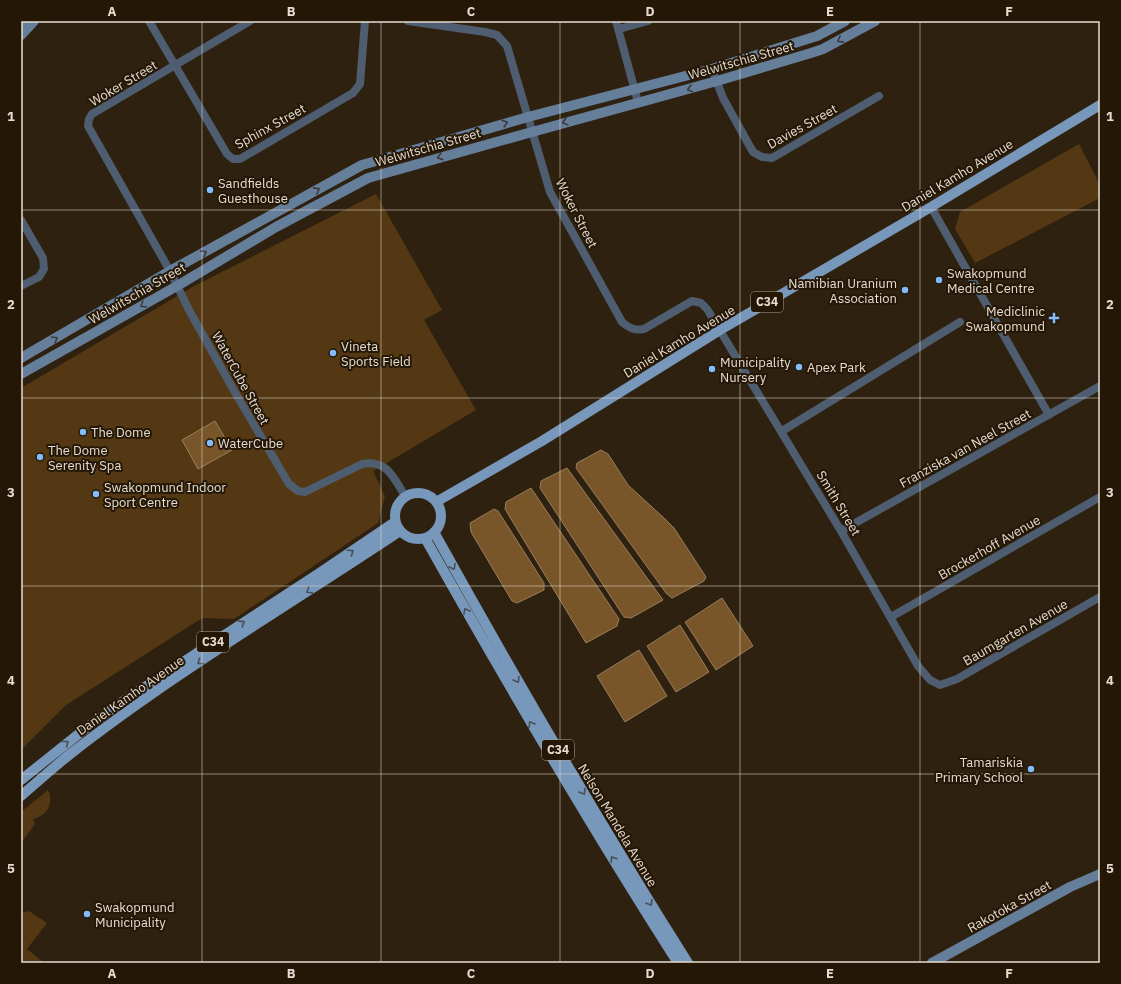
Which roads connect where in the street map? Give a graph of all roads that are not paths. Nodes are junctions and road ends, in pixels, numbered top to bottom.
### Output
1 (23, 21) edge
2 (34, 21) edge
3 (149, 21) edge
4 (250, 21) edge
5 (365, 21) edge
6 (408, 21) edge
7 (648, 21) edge
8 (845, 21) edge
9 (874, 21) edge
10 (21, 23) edge
11 (617, 25) edge
12 (21, 35) edge
13 (175, 65) junction
14 (712, 69) junction
15 (717, 82) junction
16 (634, 90) junction
17 (879, 96) dead end
18 (638, 102) junction
19 (1100, 105) edge
20 (528, 116) junction
21 (532, 132) junction
22 (931, 207) junction
23 (21, 220) edge
24 (170, 271) junction
25 (21, 286) edge
26 (177, 286) junction
27 (960, 322) dead end
28 (720, 330) junction
29 (21, 358) edge
30 (21, 374) edge
31 (1100, 386) edge
32 (1049, 415) junction
33 (782, 431) junction
34 (405, 496) junction
35 (1100, 497) edge
36 (436, 502) junction
37 (395, 522) junction
38 (400, 531) junction
39 (841, 531) junction
40 (434, 532) junction
41 (425, 538) junction
42 (1100, 597) edge
43 (891, 617) junction
44 (940, 685) joint
45 (21, 780) edge
46 (21, 796) edge
47 (1100, 874) edge
48 (678, 963) edge
49 (688, 963) edge
50 (932, 963) edge

1 - 10 street
2 - 12 street
3 - 13 street, Sphinx Street
4 - 13 street, Woker Street
5 - 13 street, Sphinx Street
6 - 20 street, Woker Street
7 - 11 street
8 - 14 street, Welwitschia Street
9 -> 15 street, Welwitschia Street
11 - 16 street
13 - 24 street, Woker Street
14 - 15 street, Davies Street
14 - 16 street, Welwitschia Street
15 - 17 street, Davies Street
15 -> 18 street, Welwitschia Street
16 - 18 street
16 - 20 street, Welwitschia Street
18 -> 21 street, Welwitschia Street
19 - 22 main road, Daniel Kamho Avenue / C34
20 - 21 street, Woker Street
24 -> 20 street, Welwitschia Street
21 -> 26 street, Welwitschia Street
21 - 28 street, Woker Street
22 - 28 main road, Daniel Kamho Avenue / C34
22 - 32 street
23 - 25 street
24 - 26 street, Woker Street
29 -> 24 street, Welwitschia Street
26 -> 30 street, Welwitschia Street
26 - 34 street, WaterCube Street
27 - 33 street
28 - 33 street, Smith Street
28 - 36 main road, Daniel Kamho Avenue / C34
31 - 32 street, Franziska van Neel Street
32 - 39 street, Franziska van Neel Street
33 - 39 street, Smith Street
34 - 36 main road
34 - 37 main road
35 - 43 street, Brockerhoff Avenue
36 - 40 main road
37 - 38 main road
45 -> 37 main road, Daniel Kamho Avenue / C34
38 - 41 main road
38 -> 46 main road, Daniel Kamho Avenue / C34
39 - 43 street, Smith Street
40 - 41 main road
40 -> 49 main road, Nelson Mandela Avenue / C34
48 -> 41 main road, Nelson Mandela Avenue / C34
42 - 44 street, Baumgarten Avenue
43 - 44 street, Smith Street
47 - 50 street, Rakotoka Street

